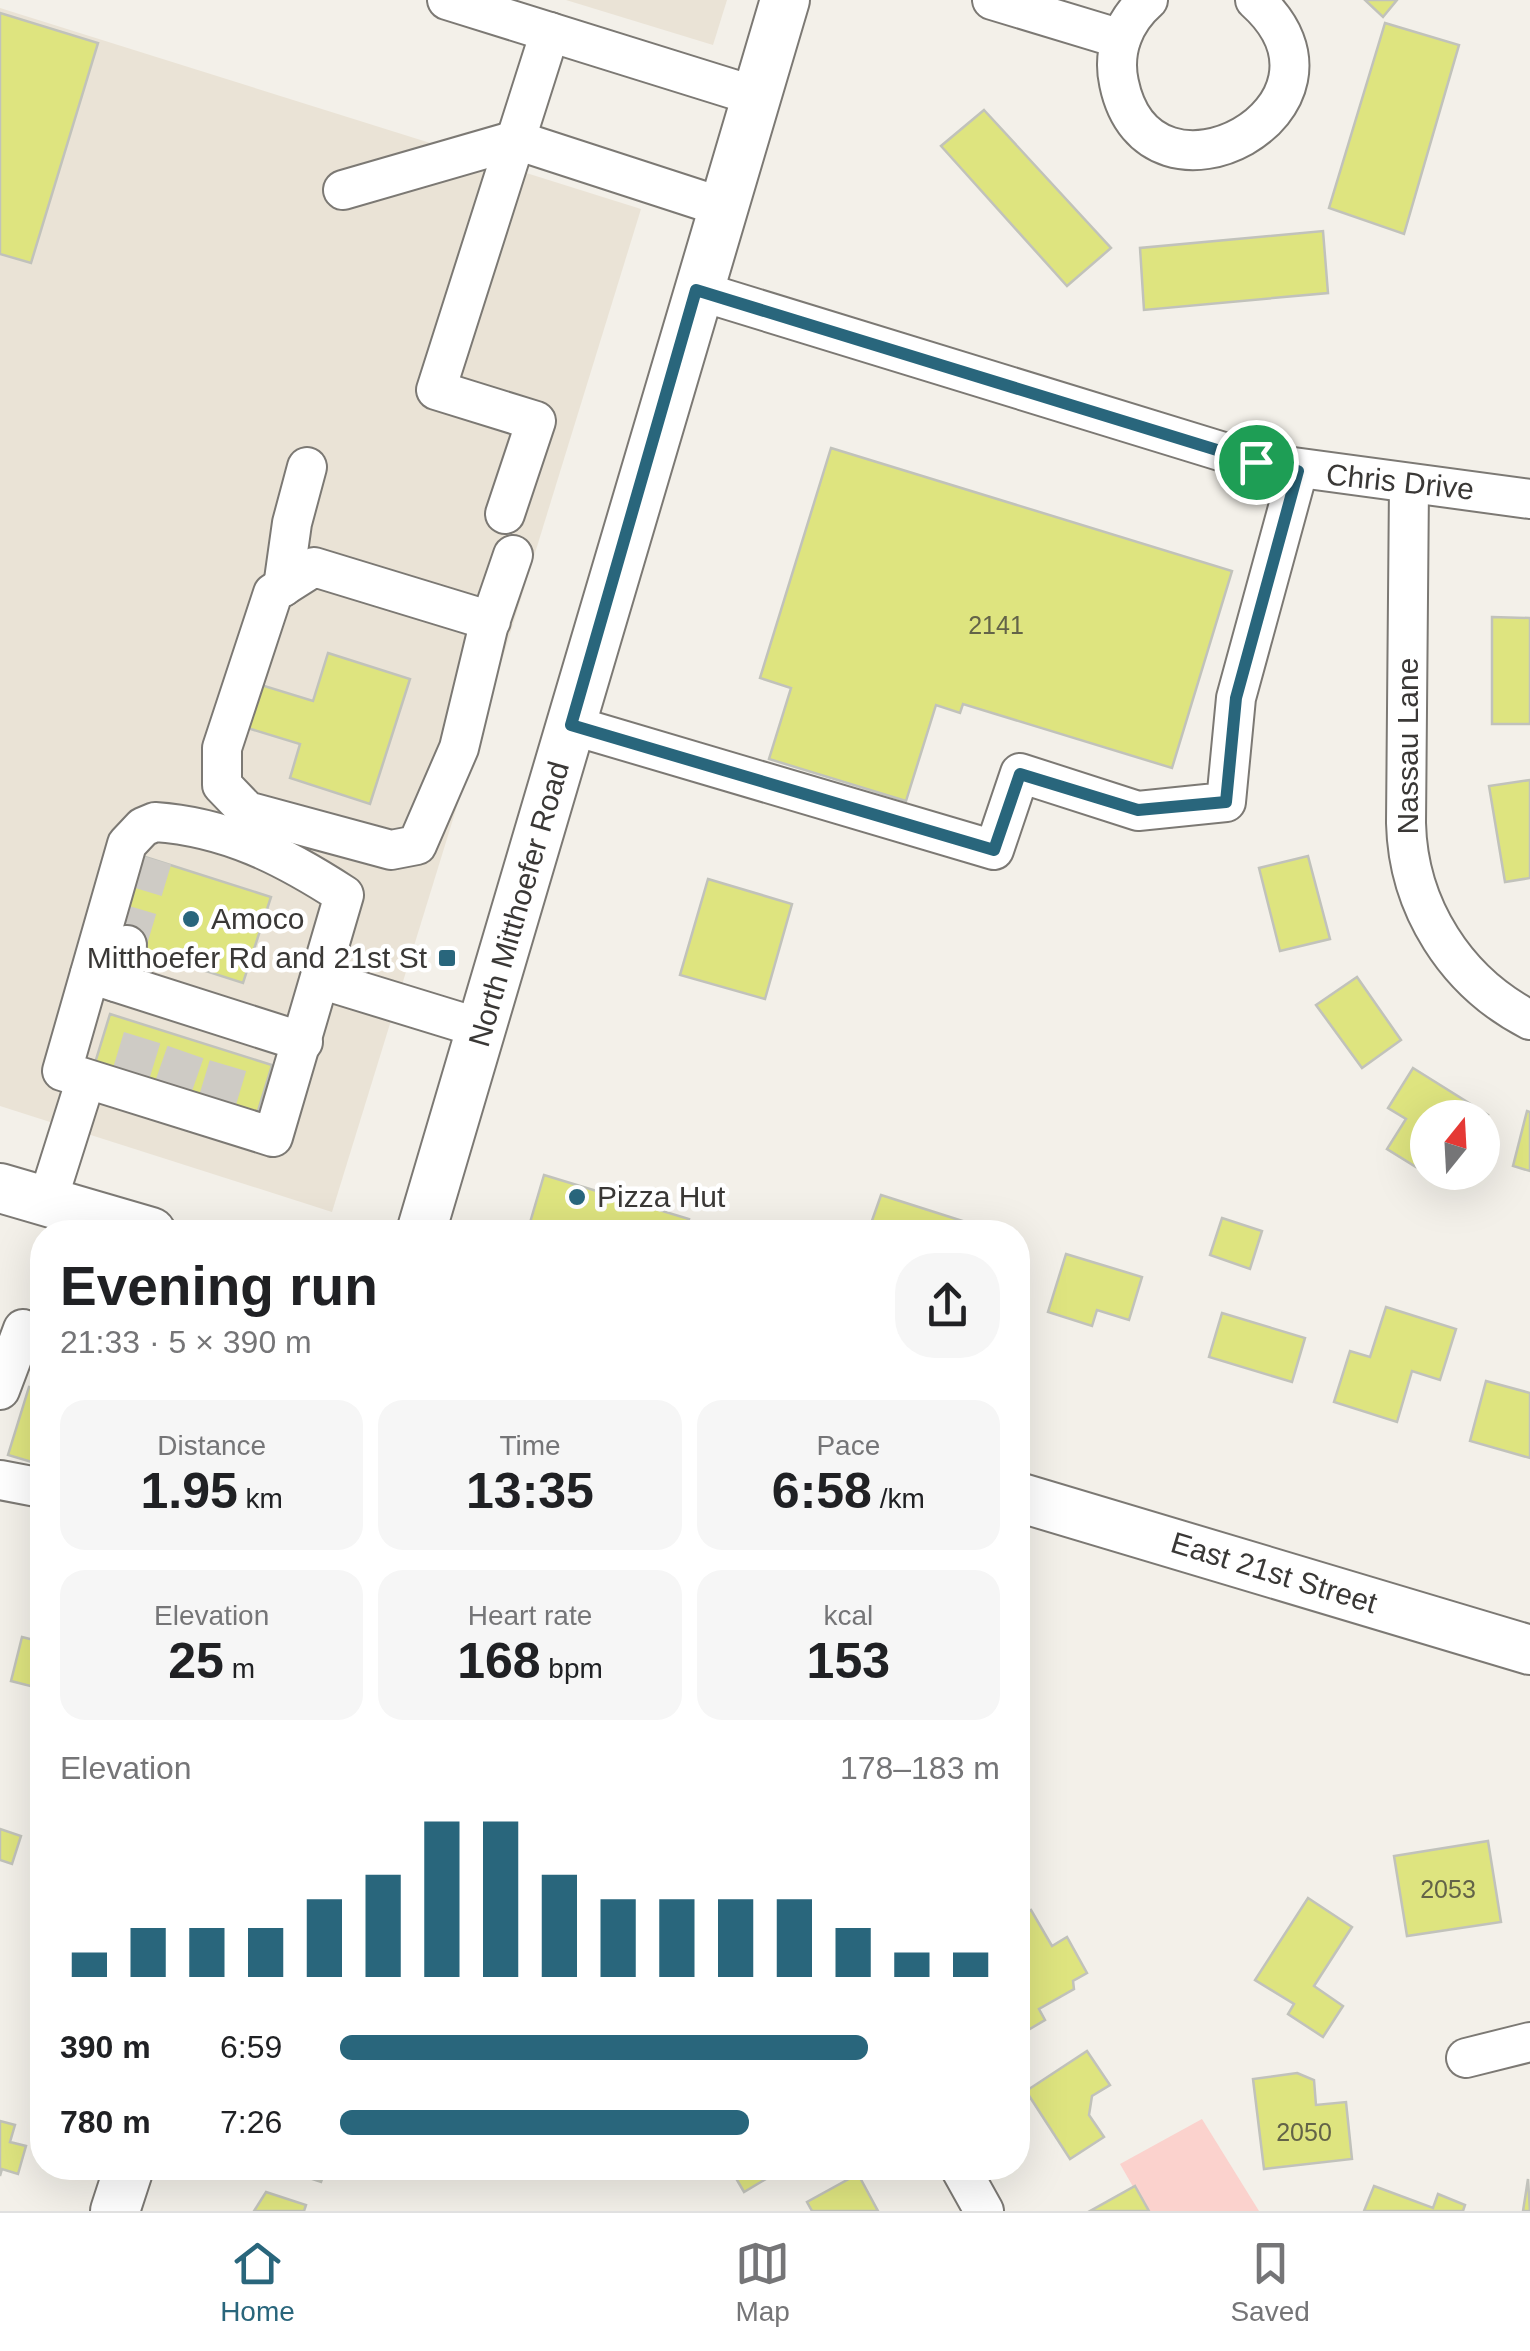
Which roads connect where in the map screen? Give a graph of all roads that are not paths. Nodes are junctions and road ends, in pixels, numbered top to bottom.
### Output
1 (447, 0) edge
2 (785, 0) edge
3 (992, 0) edge
4 (1148, 0) edge
5 (1255, 0) edge
6 (550, 32) junction
7 (1121, 39) junction
8 (755, 96) junction
9 (516, 140) junction
10 (343, 190) dead end
11 (722, 207) junction
12 (696, 290) junction
13 (307, 467) dead end
14 (1298, 471) junction
15 (1409, 485) junction
16 (1530, 498) edge
17 (505, 514) dead end
18 (512, 555) dead end
19 (283, 586) junction
20 (490, 621) junction
21 (571, 725) junction
22 (195, 825) junction
23 (154, 860) tunnel mouth
24 (127, 945) tunnel mouth
25 (103, 978) junction
26 (320, 979) junction
27 (1530, 1020) edge
28 (482, 1029) junction
29 (303, 1042) junction
30 (86, 1079) junction
31 (0, 1188) edge
32 (48, 1199) junction
33 (113, 1220) edge
34 (426, 1220) edge
35 (23, 1329) dead end
36 (0, 1390) edge
37 (0, 1480) edge
38 (30, 1486) edge
39 (1030, 1501) edge
40 (1530, 1650) edge
41 (1530, 2042) edge
42 (1466, 2058) dead end
43 (124, 2180) edge
44 (967, 2180) edge
45 (115, 2211) edge
46 (984, 2211) edge

1 - 6 street
2 - 8 main road, North Mitthoefer Road
3 - 7 street
4 - 7 street
5 - 7 street
6 - 8 street
6 - 9 street
8 - 11 main road, North Mitthoefer Road
9 - 10 street
9 - 11 street
9 - 17 street
11 - 12 main road, North Mitthoefer Road
12 - 14 street, Chris Drive
12 - 21 main road, North Mitthoefer Road
13 - 19 street
14 - 15 street, Chris Drive
14 - 21 street
15 - 16 street, Chris Drive
15 - 27 street, Nassau Lane
18 - 20 street
19 - 20 street
19 - 20 street
21 - 28 main road, North Mitthoefer Road
22 - 23 street
22 - 25 street
22 - 26 street
24 - 25 street
25 - 29 street
25 - 30 street
26 - 28 street
26 - 29 street
28 - 34 main road, North Mitthoefer Road
29 - 30 street
30 - 32 street
31 - 32 main road
32 - 33 main road
35 - 36 street
37 - 38 street
39 - 40 main road, East 21st Street
41 - 42 street
43 - 45 main road
44 - 46 street

